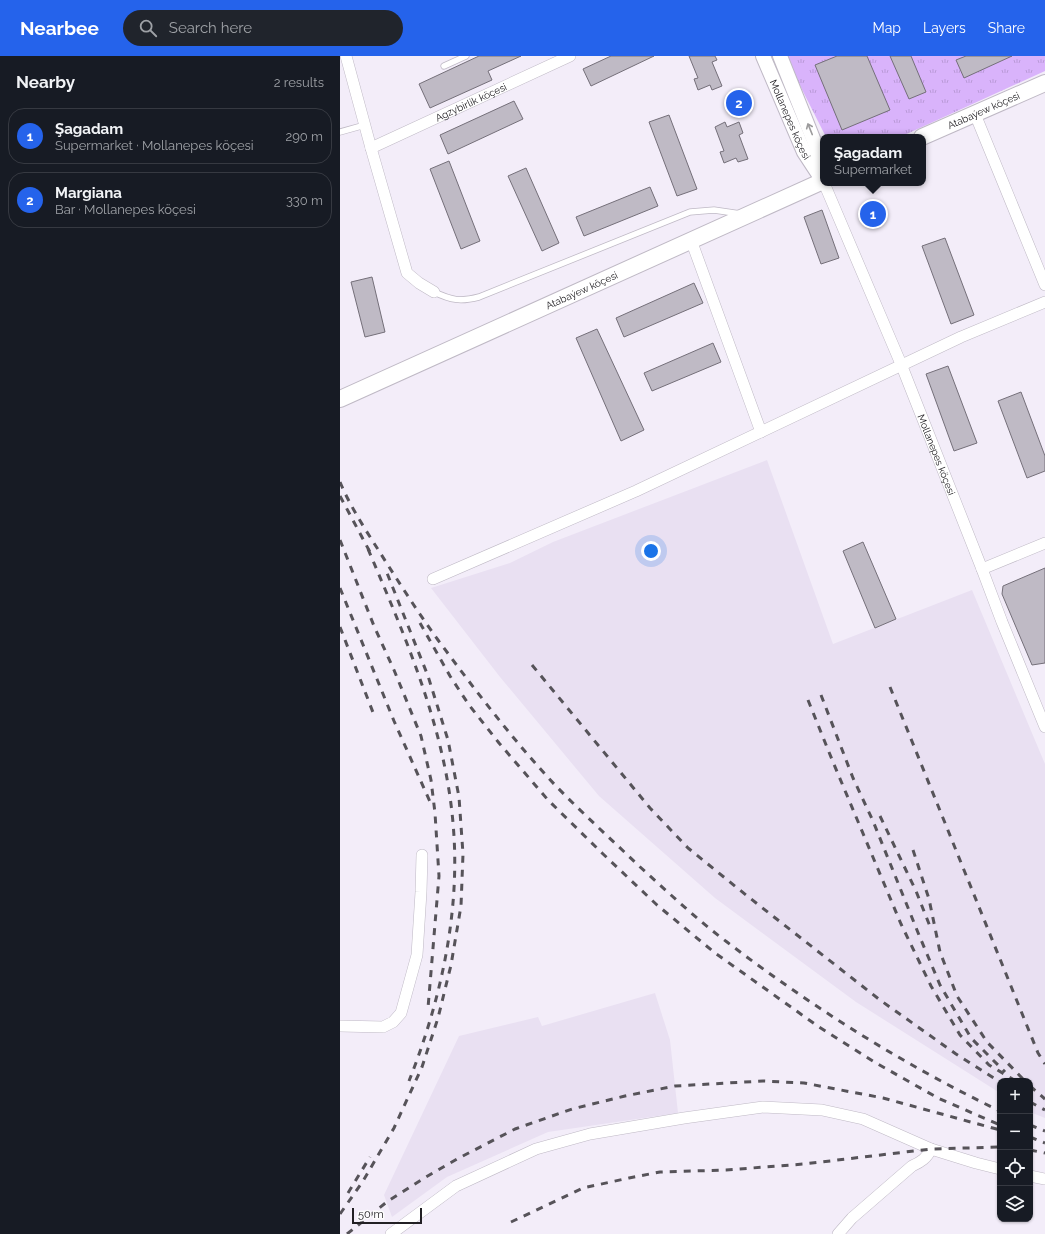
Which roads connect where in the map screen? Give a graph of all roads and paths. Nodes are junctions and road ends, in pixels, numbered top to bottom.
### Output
1 (346, 56) edge
2 (466, 56) edge
3 (570, 56) edge
4 (763, 56) edge
5 (780, 56) edge
6 (444, 66) dead end
7 (1045, 83) edge
8 (975, 114) junction
9 (364, 124) junction
10 (340, 132) edge
11 (926, 135) edge
12 (371, 148) junction
13 (820, 166) edge
14 (820, 176) edge
15 (820, 182) edge
16 (825, 186) edge
17 (748, 215) junction
18 (691, 240) junction
19 (1045, 285) edge
20 (434, 292) joint
21 (1045, 302) edge
22 (901, 364) junction
23 (343, 398) edge
24 (761, 432) junction
25 (1045, 542) edge
26 (982, 569) junction
27 (433, 579) dead end
28 (1045, 727) edge
29 (422, 855) dead end
30 (340, 1026) edge
31 (931, 1149) junction
32 (997, 1168) edge
33 (1033, 1177) edge
34 (1045, 1179) edge
35 (391, 1234) edge
36 (838, 1234) edge

1 - 9 street
2 - 6 lane
3 - 12 street, Agzybirlik köçesi
4 - 14 street, Mollanepes köçesi
13 -> 5 street, Mollanepes köçesi
7 - 8 main road, Atabaýew köçesi
8 - 11 main road, Atabaýew köçesi
8 - 19 street
9 - 10 lane
9 - 12 street
12 - 20 street
15 - 17 main road, Atabaýew köçesi
16 - 22 street, Mollanepes köçesi
17 - 18 main road, Atabaýew köçesi
17 - 20 lane
18 - 23 main road, Atabaýew köçesi
18 - 24 street
21 - 22 street
22 - 24 street
22 - 26 street, Mollanepes köçesi
24 - 27 street
25 - 26 street
26 - 28 street, Mollanepes köçesi
29 - 30 street
31 - 32 street
31 - 35 street
31 - 36 street
33 - 34 street

